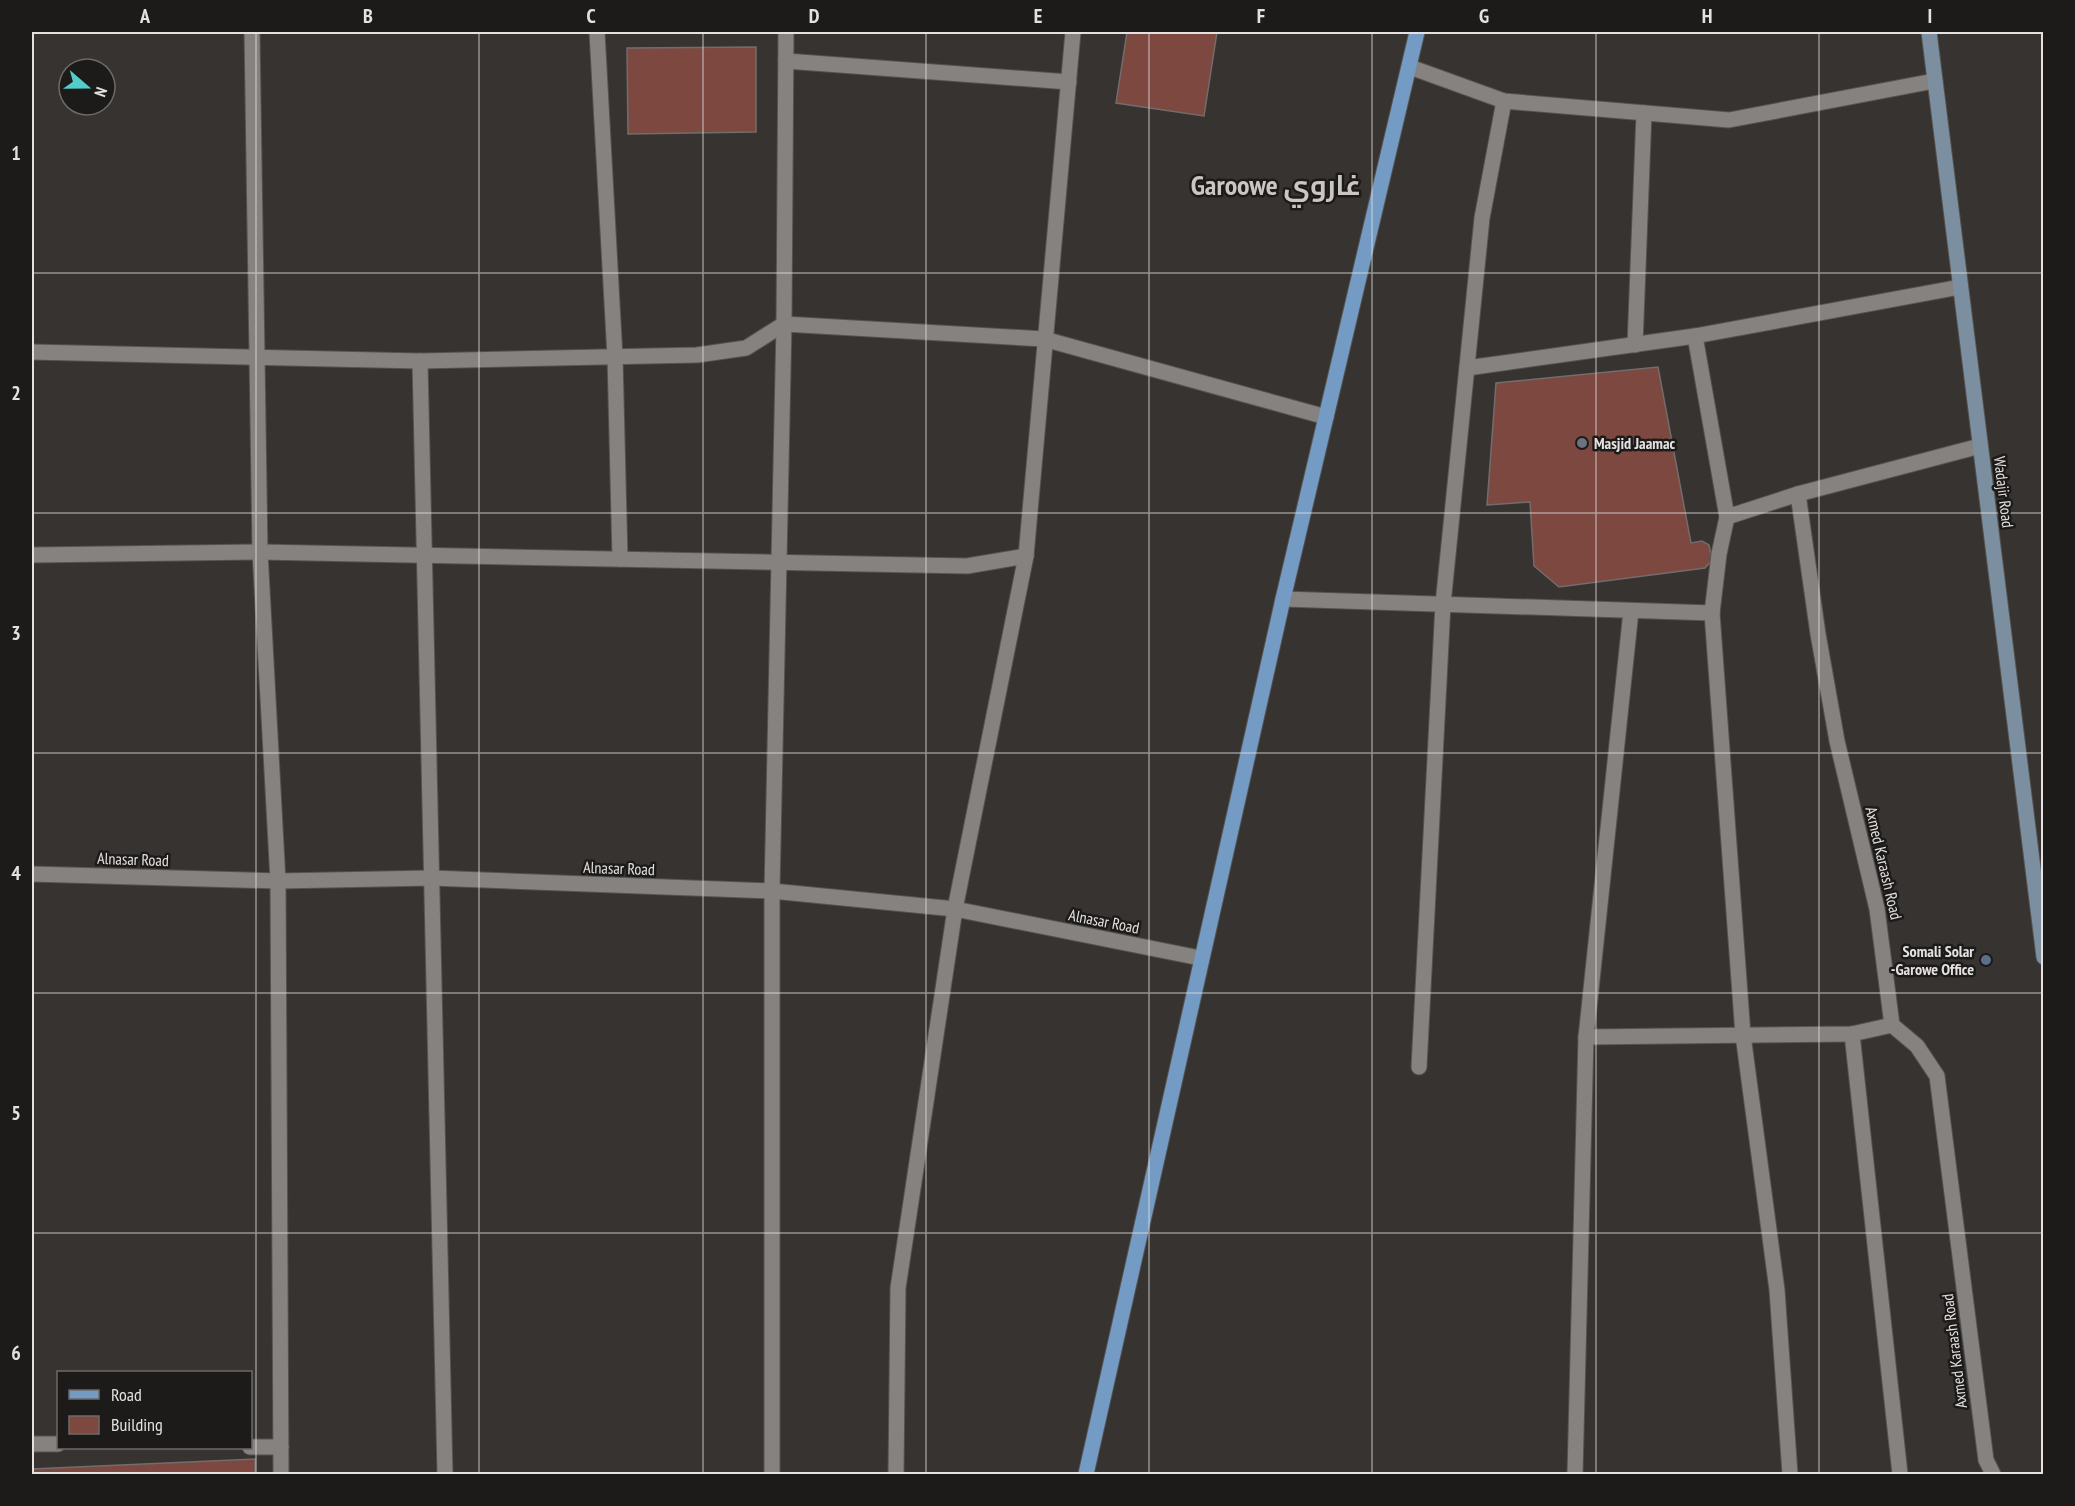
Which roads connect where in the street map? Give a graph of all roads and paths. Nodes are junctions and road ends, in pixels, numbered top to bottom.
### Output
1 (252, 32) edge
2 (597, 32) edge
3 (786, 32) edge
4 (1073, 32) edge
5 (1417, 32) edge
6 (1929, 32) edge
7 (786, 61) junction
8 (1410, 67) junction
9 (1934, 81) junction
10 (1069, 82) junction
11 (1504, 101) junction
12 (1644, 113) junction
13 (1960, 287) junction
14 (784, 324) junction
15 (1695, 336) junction
16 (1044, 339) junction
17 (1635, 345) junction
18 (32, 352) edge
19 (257, 357) junction
20 (615, 357) junction
21 (420, 361) junction
22 (1467, 368) junction
23 (1326, 417) junction
24 (1980, 446) junction
25 (1798, 494) junction
26 (1726, 517) junction
27 (260, 552) junction
28 (32, 555) edge
29 (425, 555) junction
30 (1026, 556) junction
31 (620, 559) junction
32 (779, 562) junction
33 (1283, 599) junction
34 (1443, 604) junction
35 (1631, 611) junction
36 (1712, 613) junction
37 (32, 874) edge
38 (432, 878) junction
39 (278, 881) junction
40 (772, 891) junction
41 (955, 909) junction
42 (2043, 957) edge
43 (1200, 958) junction
44 (1892, 1025) junction
45 (1852, 1034) junction
46 (1743, 1035) junction
47 (1586, 1037) junction
48 (1419, 1067) dead end
49 (32, 1444) edge
50 (57, 1444) edge
51 (252, 1447) edge
52 (281, 1448) junction
53 (281, 1474) edge
54 (445, 1474) edge
55 (772, 1474) edge
56 (896, 1474) edge
57 (1086, 1474) edge
58 (1575, 1474) edge
59 (1790, 1474) edge
60 (1900, 1474) edge
61 (1993, 1474) edge

1 - 19 street
2 - 20 street
3 - 7 street
4 - 10 street
5 - 8 main road
6 - 9 street, Wadajir Road
7 - 10 street
7 - 14 street
8 - 11 street
8 - 23 main road
9 - 12 street
9 - 13 street, Wadajir Road
10 - 16 street
11 - 12 street
11 - 22 street
12 - 17 street
13 - 15 street
13 - 24 street, Wadajir Road
14 - 16 street
14 - 20 street
14 - 32 street
15 - 17 street
15 - 26 street
16 - 23 street
16 - 30 street
17 - 22 street
18 - 19 street
19 - 21 street
19 - 27 street
20 - 21 street
20 - 31 street
21 - 29 street
22 - 34 street
23 - 33 main road
24 - 25 street
24 - 42 street, Wadajir Road
25 - 26 street
25 - 44 street, Axmed Karaash Road
26 - 36 street
27 - 28 street
27 - 29 street
27 - 39 street
29 - 31 street
29 - 38 street
30 - 32 street
30 - 41 street
31 - 32 street
32 - 40 street
33 - 34 street
33 - 43 main road
34 - 35 street
34 - 48 street
35 - 36 street
35 - 47 street
36 - 46 street
37 - 39 street, Alnasar Road
38 - 39 street, Alnasar Road
38 - 40 street, Alnasar Road
38 - 54 street
39 - 52 street
40 - 41 street, Alnasar Road
40 - 55 street
41 - 43 street, Alnasar Road
41 - 56 street
43 - 57 main road
44 - 45 street
44 - 61 street, Axmed Karaash Road
45 - 46 street
45 - 60 street
46 - 47 street
46 - 59 street
47 - 58 street
49 - 50 street
51 - 52 street
52 - 53 street

